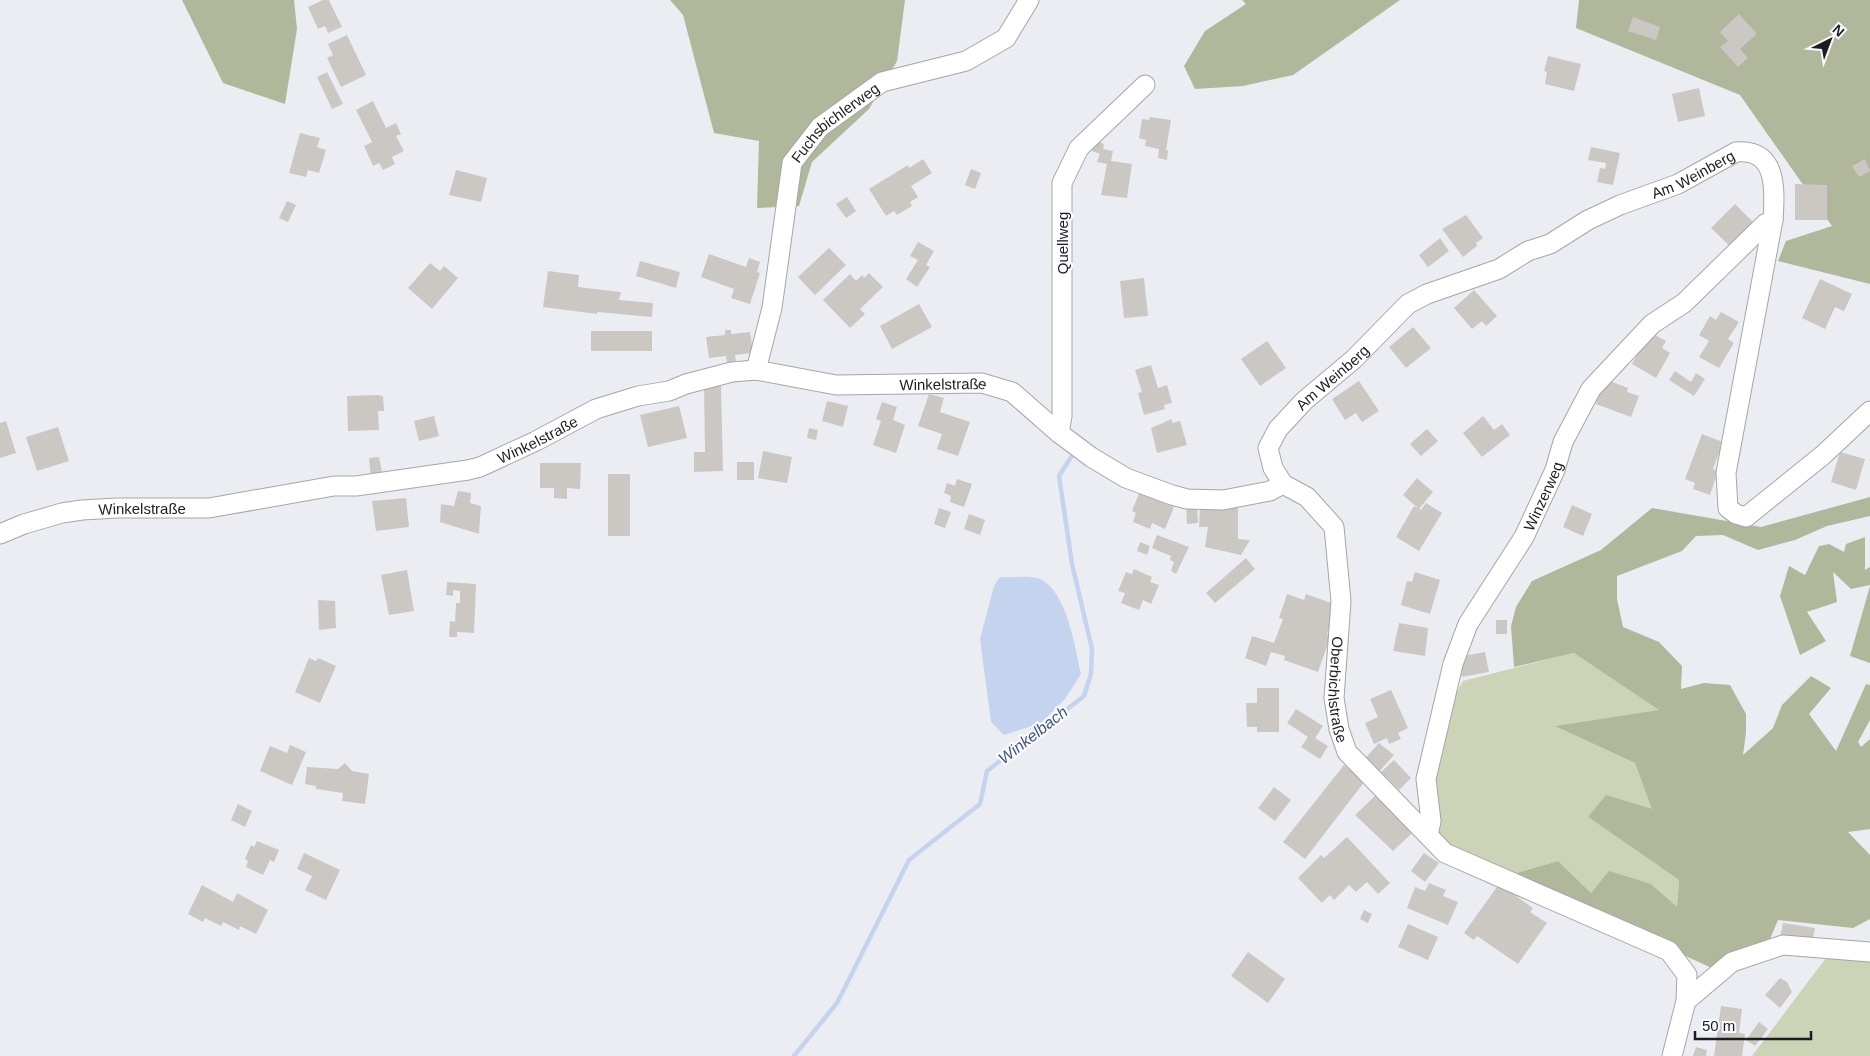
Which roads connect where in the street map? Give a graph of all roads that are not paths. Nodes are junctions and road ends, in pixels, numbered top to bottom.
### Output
1 (1029, 0) edge
2 (1145, 85) dead end
3 (1773, 220) junction
4 (756, 370) junction
5 (1870, 411) edge
6 (1059, 434) junction
7 (1283, 484) junction
8 (0, 534) edge
9 (1428, 835) junction
10 (1870, 952) edge
11 (1686, 1000) junction
12 (1672, 1056) edge

1 - 4 street, Fuchsbichlerweg
2 - 6 street, Quellweg
3 - 5 street, Am Weinberg
3 - 7 street, Am Weinberg
3 - 9 street, Winzerweg
4 - 6 street, Winkelstraße
4 - 8 street, Winkelstraße
6 - 7 street
7 - 9 street, Oberbichlstraße
9 - 11 street, Oberbichlstraße
10 - 11 street
11 - 12 street, Oberbichlstraße

